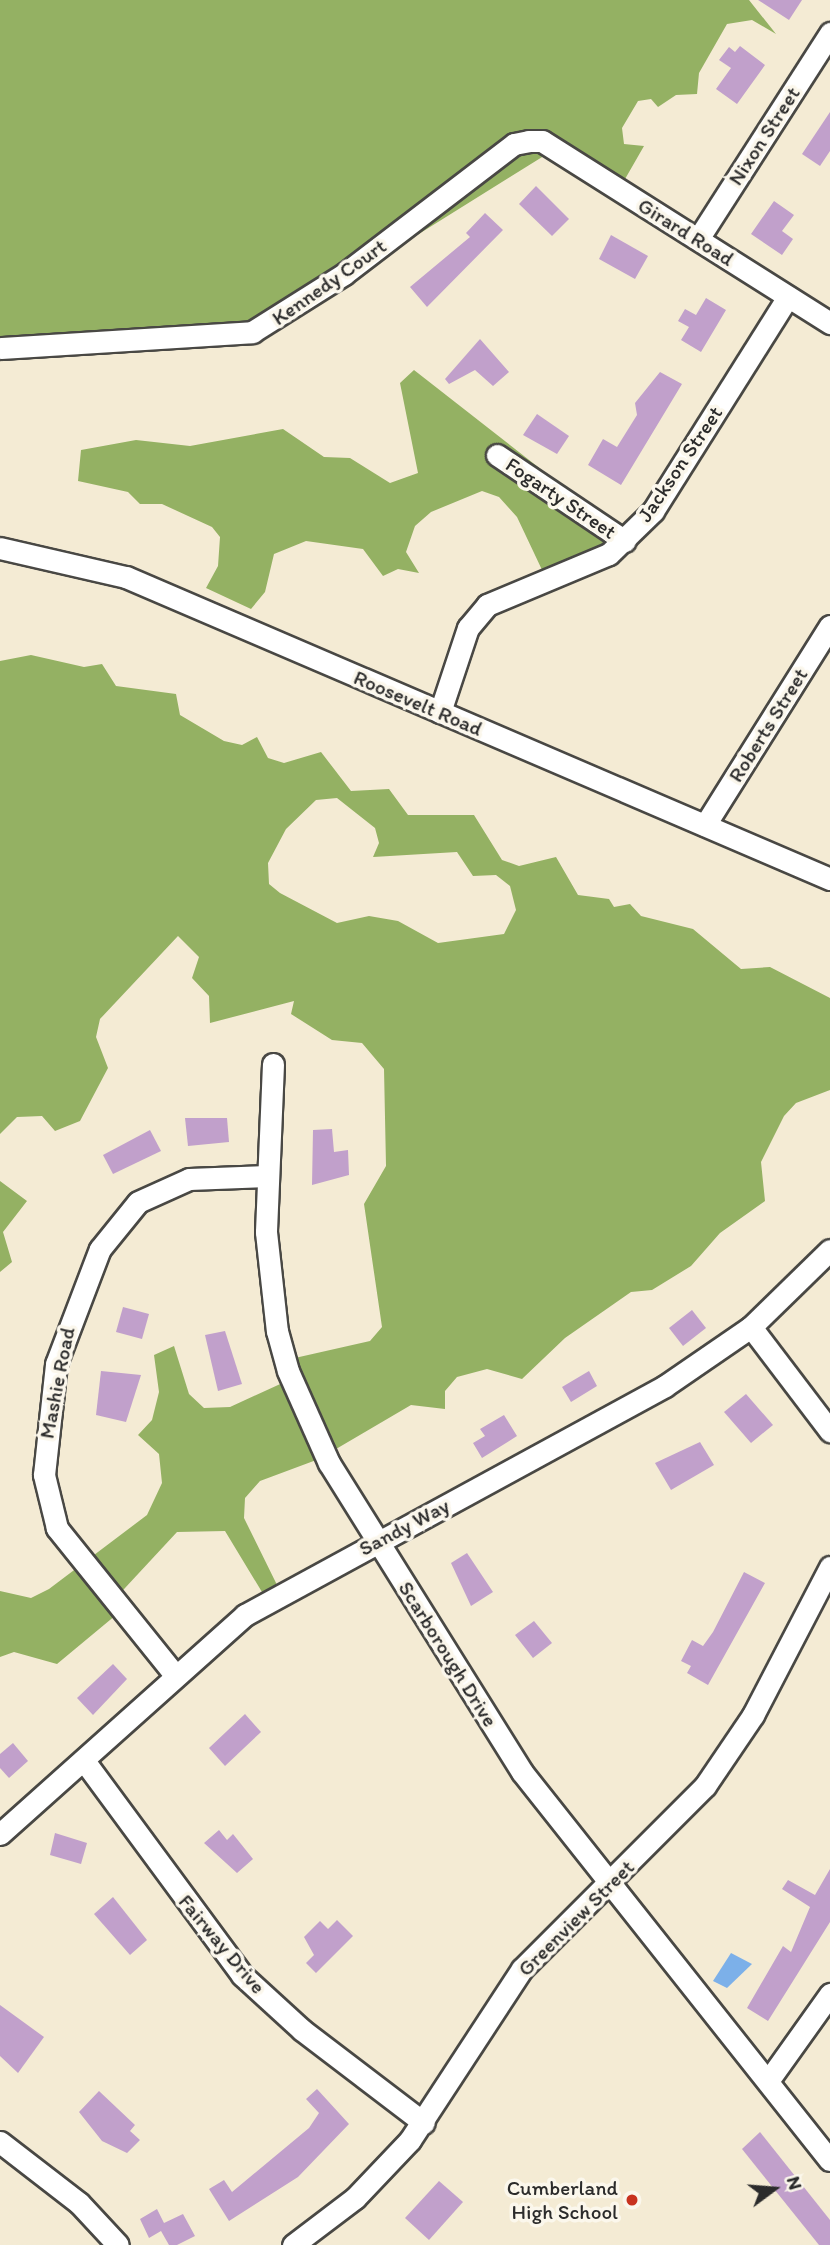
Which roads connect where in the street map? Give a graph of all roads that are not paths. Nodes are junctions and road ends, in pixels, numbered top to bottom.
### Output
1 (830, 33) edge
2 (542, 141) joint
3 (698, 239) junction
4 (788, 297) junction
5 (830, 323) edge
6 (0, 348) edge
7 (497, 454) dead end
8 (625, 541) junction
9 (0, 548) edge
10 (830, 626) edge
11 (440, 712) junction
12 (705, 825) junction
13 (830, 879) edge
14 (273, 1064) dead end
15 (267, 1176) junction
16 (830, 1251) edge
17 (751, 1327) junction
18 (830, 1431) edge
19 (377, 1541) junction
20 (830, 1567) edge
21 (175, 1675) junction
22 (85, 1762) junction
23 (0, 1834) edge
24 (609, 1883) junction
25 (830, 1994) edge
26 (768, 2081) junction
27 (424, 2123) junction
28 (0, 2142) edge
29 (830, 2160) edge
30 (117, 2245) edge
31 (293, 2245) edge

1 - 3 street, Nixon Street
2 - 3 street, Girard Road
2 - 6 street, Kennedy Court
3 - 4 street, Girard Road
4 - 5 street, Girard Road
4 - 8 street, Jackson Street
7 - 8 street, Fogarty Street
8 - 11 street, Jackson Street
9 - 11 street, Roosevelt Road
10 - 12 street, Roberts Street
11 - 12 street, Roosevelt Road
12 - 13 street, Roosevelt Road
14 - 15 street, Scarborough Drive
15 - 19 street, Scarborough Drive
15 - 21 street, Mashie Road
16 - 17 street, Sandy Way
17 - 18 street
17 - 19 street, Sandy Way
19 - 21 street, Sandy Way
19 - 24 street, Scarborough Drive
20 - 24 street, Greenview Street
21 - 22 street, Sandy Way
22 - 23 street, Sandy Way
22 - 27 street, Fairway Drive
24 - 26 street, Scarborough Drive
24 - 27 street, Greenview Street
25 - 26 street
26 - 29 street, Scarborough Drive
27 - 31 street, Greenview Street
28 - 30 street

